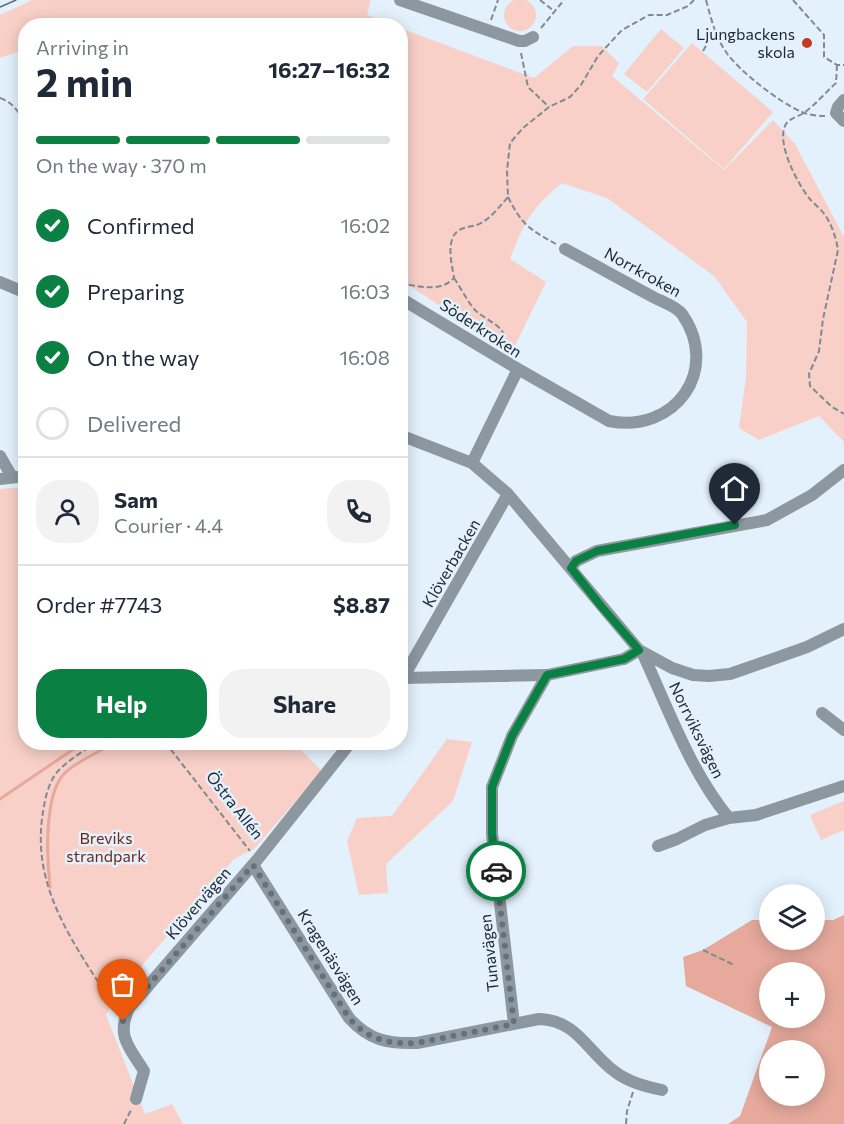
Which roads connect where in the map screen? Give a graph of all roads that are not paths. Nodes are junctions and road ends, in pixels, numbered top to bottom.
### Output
1 (400, 0) edge
2 (533, 37) road end
3 (844, 100) edge
4 (840, 117) edge
5 (566, 249) road end
6 (0, 282) edge
7 (18, 290) edge
8 (408, 303) edge
9 (518, 369) junction
10 (408, 438) edge
11 (0, 456) edge
12 (472, 463) junction
13 (844, 470) edge
14 (6, 478) edge
15 (508, 494) junction
16 (571, 568) junction
17 (844, 629) edge
18 (640, 651) junction
19 (408, 667) edge
20 (547, 675) junction
21 (408, 679) edge
22 (822, 713) dead end
23 (844, 730) edge
24 (345, 750) edge
25 (844, 786) edge
26 (729, 818) junction
27 (658, 846) dead end
28 (255, 862) junction
29 (514, 1024) junction
30 (662, 1090) dead end
31 (136, 1099) road end

1 - 2 street
3 - 4 street
5 - 9 street, Norrkroken
6 - 7 street
8 - 9 street, Söderkroken
9 - 12 street, Söderkroken
10 - 12 street
11 - 14 street
12 - 15 street
13 - 16 street
15 - 16 street
15 - 19 street, Klöverbacken
16 - 18 street
17 - 18 street
18 - 20 street
18 - 26 street, Norrviksvägen
20 - 21 street
20 - 29 street, Tunavägen
22 - 23 street
24 - 28 street, Klövervägen
25 - 26 street
26 - 27 street
28 - 29 street, Kragenäsvägen
28 - 31 street, Klövervägen
29 - 30 street, Kragenäsvägen

